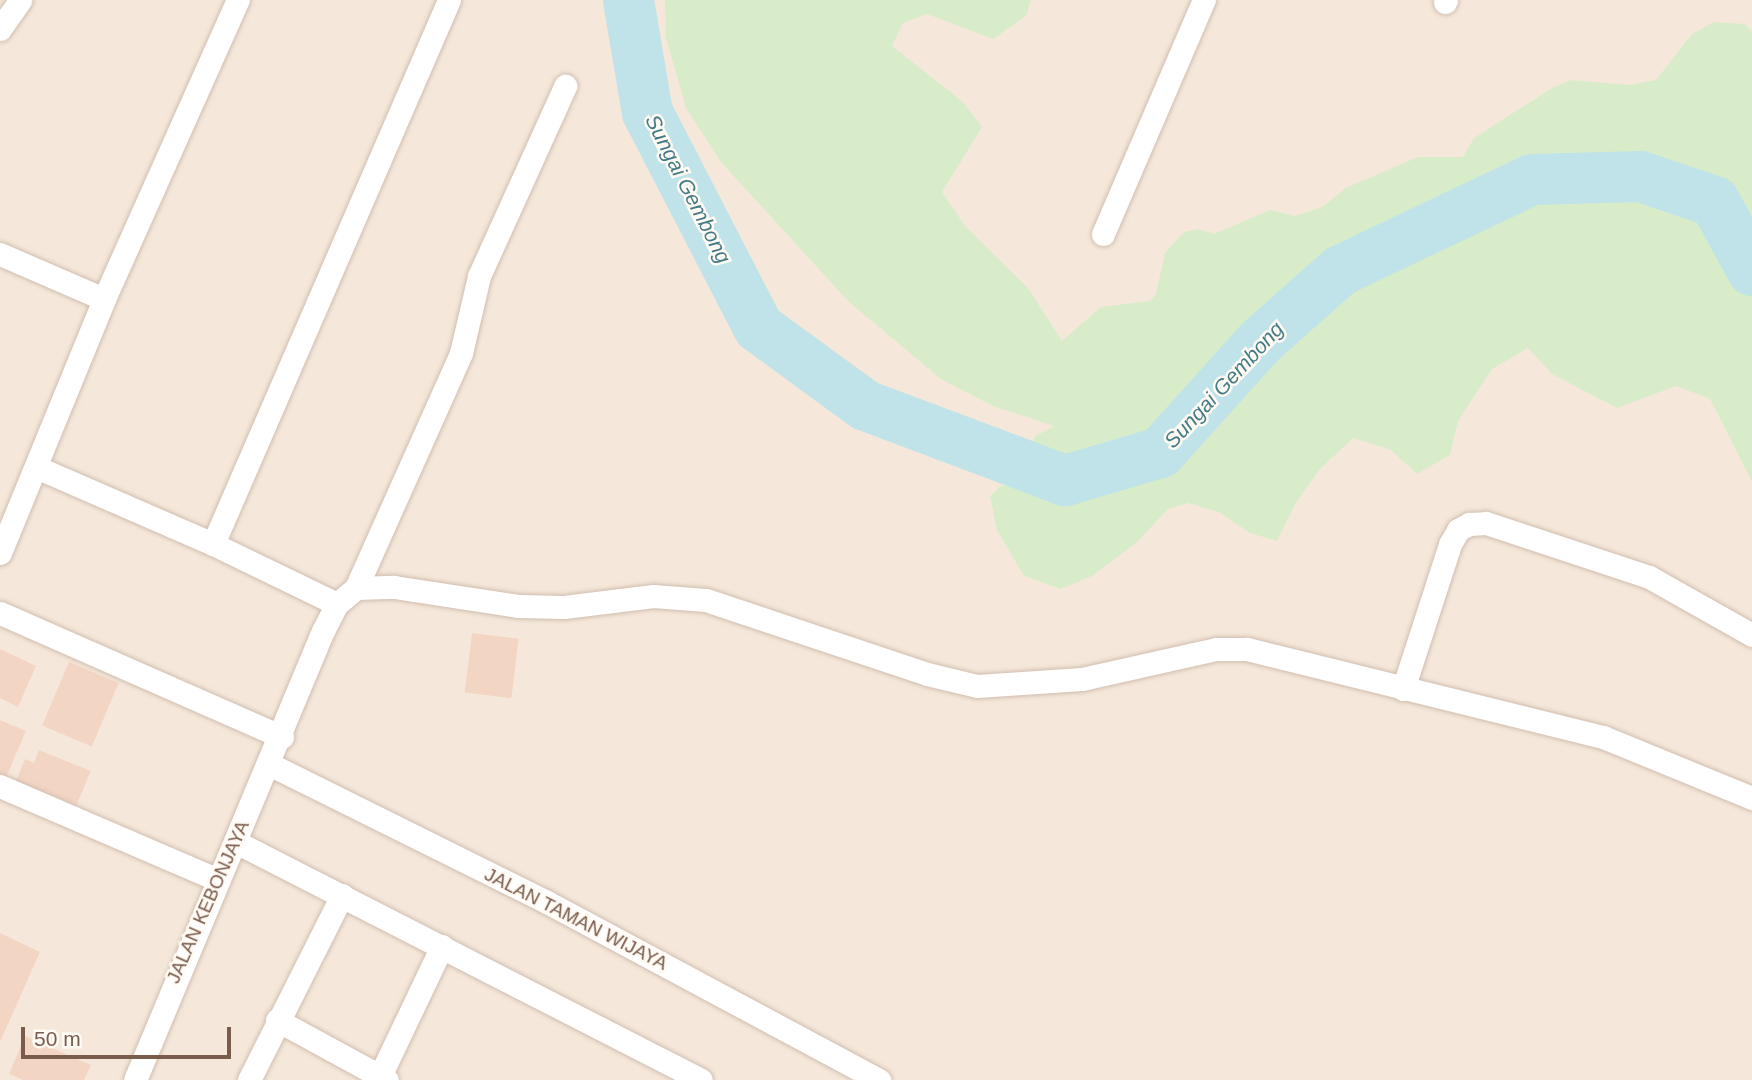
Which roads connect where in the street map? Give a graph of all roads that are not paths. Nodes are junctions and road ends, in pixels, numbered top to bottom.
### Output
1 (20, 0) edge
2 (238, 0) edge
3 (449, 0) edge
4 (1203, 0) edge
5 (0, 29) edge
6 (565, 86) dead end
7 (1103, 234) dead end
8 (0, 254) edge
9 (104, 299) junction
10 (36, 467) junction
11 (212, 544) junction
12 (0, 553) edge
13 (356, 588) junction
14 (337, 604) junction
15 (0, 613) edge
16 (1752, 635) edge
17 (1403, 689) junction
18 (282, 737) junction
19 (269, 764) junction
20 (0, 786) edge
21 (1752, 798) edge
22 (236, 842) junction
23 (218, 880) junction
24 (342, 895) junction
25 (442, 946) junction
26 (277, 1020) junction
27 (384, 1078) edge
28 (135, 1080) edge
29 (249, 1080) edge
30 (701, 1080) edge
31 (879, 1080) edge

1 - 5 street
2 - 9 street
3 - 11 street
4 - 7 street
6 - 13 street
8 - 9 street
9 - 10 street
10 - 11 street
10 - 12 street
11 - 14 street
13 - 14 street
13 - 17 street
14 - 18 street, JALAN KEBONJAYA
15 - 18 street
16 - 17 street
17 - 21 street
18 - 19 street, JALAN KEBONJAYA
19 - 22 street, JALAN KEBONJAYA
19 - 31 street, JALAN TAMAN WIJAYA
20 - 23 street
22 - 23 street, JALAN KEBONJAYA
22 - 24 street
23 - 28 street, JALAN KEBONJAYA
24 - 25 street
24 - 26 street
25 - 27 street
25 - 30 street
26 - 27 street
26 - 29 street

